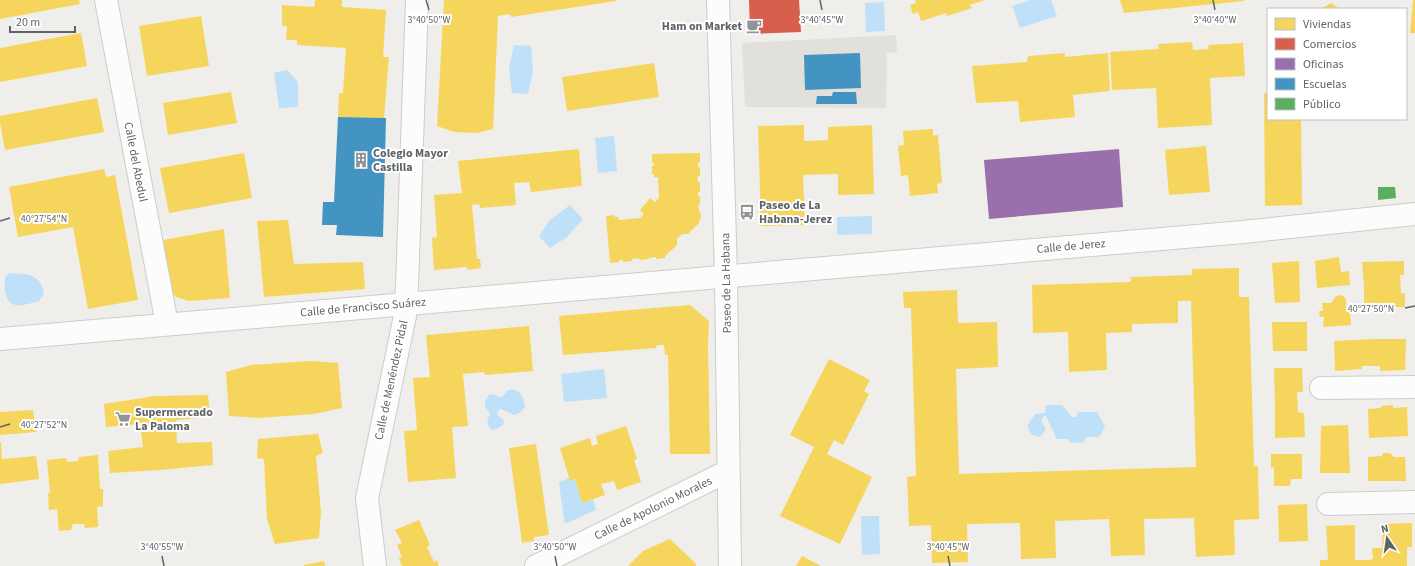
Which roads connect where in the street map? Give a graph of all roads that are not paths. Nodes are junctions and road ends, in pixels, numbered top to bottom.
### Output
1 (106, 0) edge
2 (417, 0) edge
3 (718, 0) edge
4 (1415, 214) edge
5 (726, 276) junction
6 (406, 303) junction
7 (167, 324) junction
8 (0, 339) edge
9 (1415, 387) edge
10 (1321, 388) dead end
11 (728, 471) junction
12 (1415, 502) edge
13 (1328, 504) dead end
14 (375, 566) edge
15 (536, 566) edge
16 (730, 566) edge

1 - 7 street, Calle del Abedul
2 - 6 street, Calle de Menéndez Pidal
3 - 5 street, Paseo de La Habana
4 - 5 street, Calle de Jerez
5 - 6 street, Calle de Francisco Suárez
5 - 11 street, Paseo de La Habana
6 - 7 street, Calle de Francisco Suárez
6 - 14 street, Calle de Menéndez Pidal
7 - 8 street, Calle de Francisco Suárez
9 - 10 street
11 - 15 street, Calle de Apolonio Morales
11 - 16 street, Paseo de La Habana
12 - 13 street

